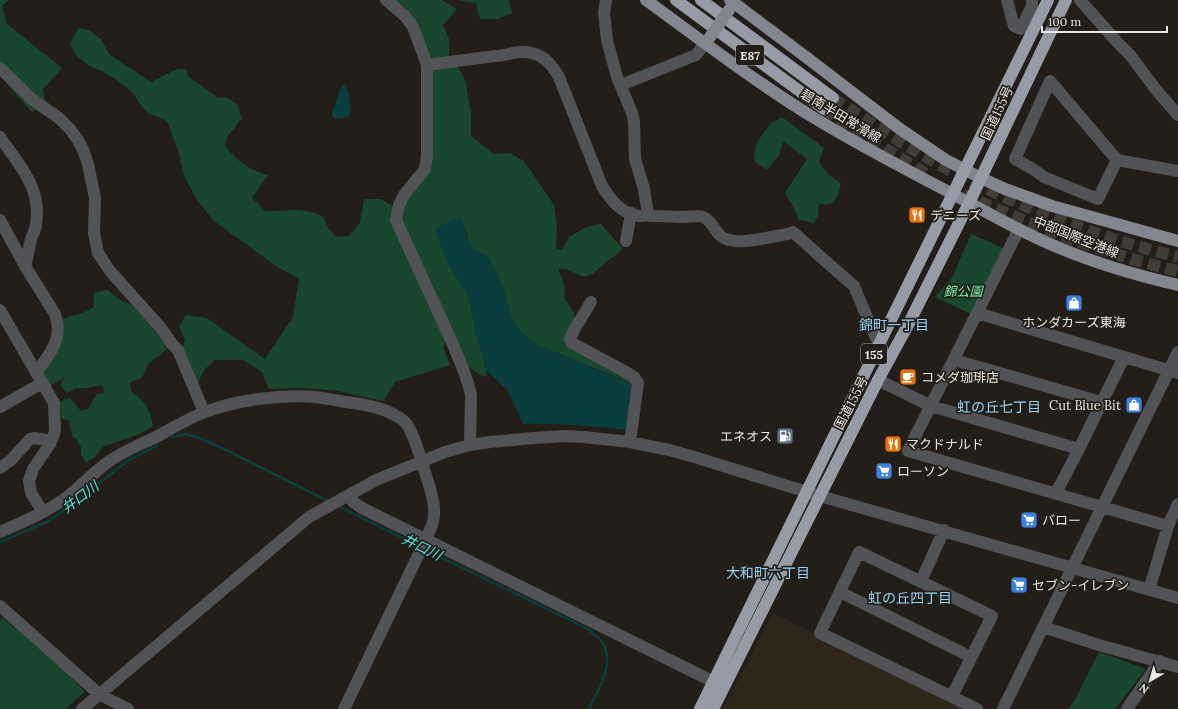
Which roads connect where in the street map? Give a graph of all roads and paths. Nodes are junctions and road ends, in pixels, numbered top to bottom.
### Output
1 (386, 0) edge
2 (606, 0) edge
3 (646, 0) edge
4 (676, 0) edge
5 (701, 0) edge
6 (1007, 0) edge
7 (1032, 0) edge
8 (1048, 0) edge
9 (1066, 0) edge
10 (1080, 0) edge
11 (731, 4) edge
12 (707, 40) junction
13 (427, 65) junction
14 (0, 68) edge
15 (621, 85) junction
16 (833, 98) tunnel mouth
17 (824, 109) tunnel mouth
18 (1178, 115) edge
19 (0, 137) edge
20 (1117, 160) junction
21 (965, 170) junction
22 (1178, 171) edge
23 (981, 178) junction
24 (954, 194) junction
25 (969, 203) junction
26 (631, 213) junction
27 (648, 215) junction
28 (0, 220) edge
29 (1019, 229) junction
30 (4, 235) edge
31 (626, 241) dead end
32 (1178, 241) edge
33 (25, 266) junction
34 (1178, 285) edge
35 (590, 302) dead end
36 (0, 310) edge
37 (977, 313) junction
38 (880, 342) junction
39 (1178, 352) edge
40 (1124, 356) junction
41 (954, 360) junction
42 (1174, 371) edge
43 (39, 378) junction
44 (878, 380) junction
45 (1101, 402) junction
46 (1, 404) edge
47 (931, 406) junction
48 (204, 412) junction
49 (51, 441) junction
50 (630, 442) junction
51 (470, 445) junction
52 (1079, 449) junction
53 (422, 462) junction
54 (0, 468) edge
55 (808, 492) junction
56 (1056, 493) junction
57 (349, 495) junction
58 (820, 496) junction
59 (1178, 504) edge
60 (1102, 507) junction
61 (43, 512) junction
62 (1168, 526) junction
63 (944, 530) junction
64 (0, 532) edge
65 (426, 539) junction
66 (1072, 568) junction
67 (921, 581) junction
68 (1150, 590) junction
69 (840, 592) junction
70 (1178, 598) edge
71 (0, 606) edge
72 (1042, 627) junction
73 (971, 657) junction
74 (1160, 661) junction
75 (1178, 667) edge
76 (714, 682) junction
77 (99, 694) junction
78 (952, 696) junction
79 (82, 709) edge
80 (128, 709) edge
81 (344, 709) edge
82 (700, 709) edge
83 (713, 709) edge
84 (977, 709) edge
85 (1003, 709) edge
86 (1127, 709) edge

1 - 13 street
2 - 15 street
3 - 12 main road, 碧南半田常滑線
4 - 17 highway, E87
5 - 16 highway, E87
6 - 7 street
8 - 21 highway, 国道155号 / 155
9 - 23 highway, 国道155号 / 155
10 - 18 street
11 - 12 main road, 碧南半田常滑線, bridge
11 - 21 main road, 碧南半田常滑線
12 - 15 street
12 - 24 main road, 碧南半田常滑線
13 - 26 street
13 - 51 street
14 - 48 street
15 - 27 street
19 - 33 street
20 - 20 street
20 - 22 street
21 - 23 main road, 碧南半田常滑線
21 - 24 highway, 国道155号 / 155
23 - 25 highway, 国道155号 / 155
23 - 32 main road, 中部国際空港線
24 - 25 main road, 碧南半田常滑線
24 - 38 highway, 国道155号 / 155
25 - 29 main road, 中部国際空港線
25 - 44 highway, 国道155号 / 155
26 - 27 street
26 - 31 street
27 - 38 street
28 - 30 street
29 - 34 main road, 中部国際空港線
29 - 37 street
30 - 33 street
33 - 43 street
35 - 50 street
36 - 43 street
37 - 40 street
37 - 41 street
38 - 55 highway, 国道155号 / 155
39 - 42 street
40 - 42 street
40 - 45 street
41 - 45 street
41 - 47 street
42 - 60 street
43 - 46 street
43 - 49 street
44 - 47 street
44 - 58 highway, 国道155号 / 155
45 - 52 street
47 - 52 street
47 - 56 street
48 - 53 street
48 - 61 street
49 - 54 street
49 - 61 street
50 - 51 street
50 - 55 street
51 - 53 street
52 - 56 street
53 - 57 street
53 - 65 street
55 - 58 street
55 - 76 highway, 国道155号 / 155
56 - 60 street
57 - 65 street
57 - 77 street
58 - 63 street
58 - 83 highway, 国道155号 / 155
59 - 62 street
60 - 62 street
60 - 66 street
61 - 64 street
62 - 68 street
63 - 66 street
63 - 67 street
65 - 76 street
65 - 81 street
66 - 68 street
66 - 72 street
67 - 69 street
67 - 73 street
68 - 70 street
69 - 73 street
69 - 78 street
71 - 77 street
72 - 74 street
72 - 85 street
73 - 78 street
74 - 75 street
74 - 86 street
76 - 82 highway, 国道155号 / 155
77 - 79 street
77 - 80 street
78 - 84 street

